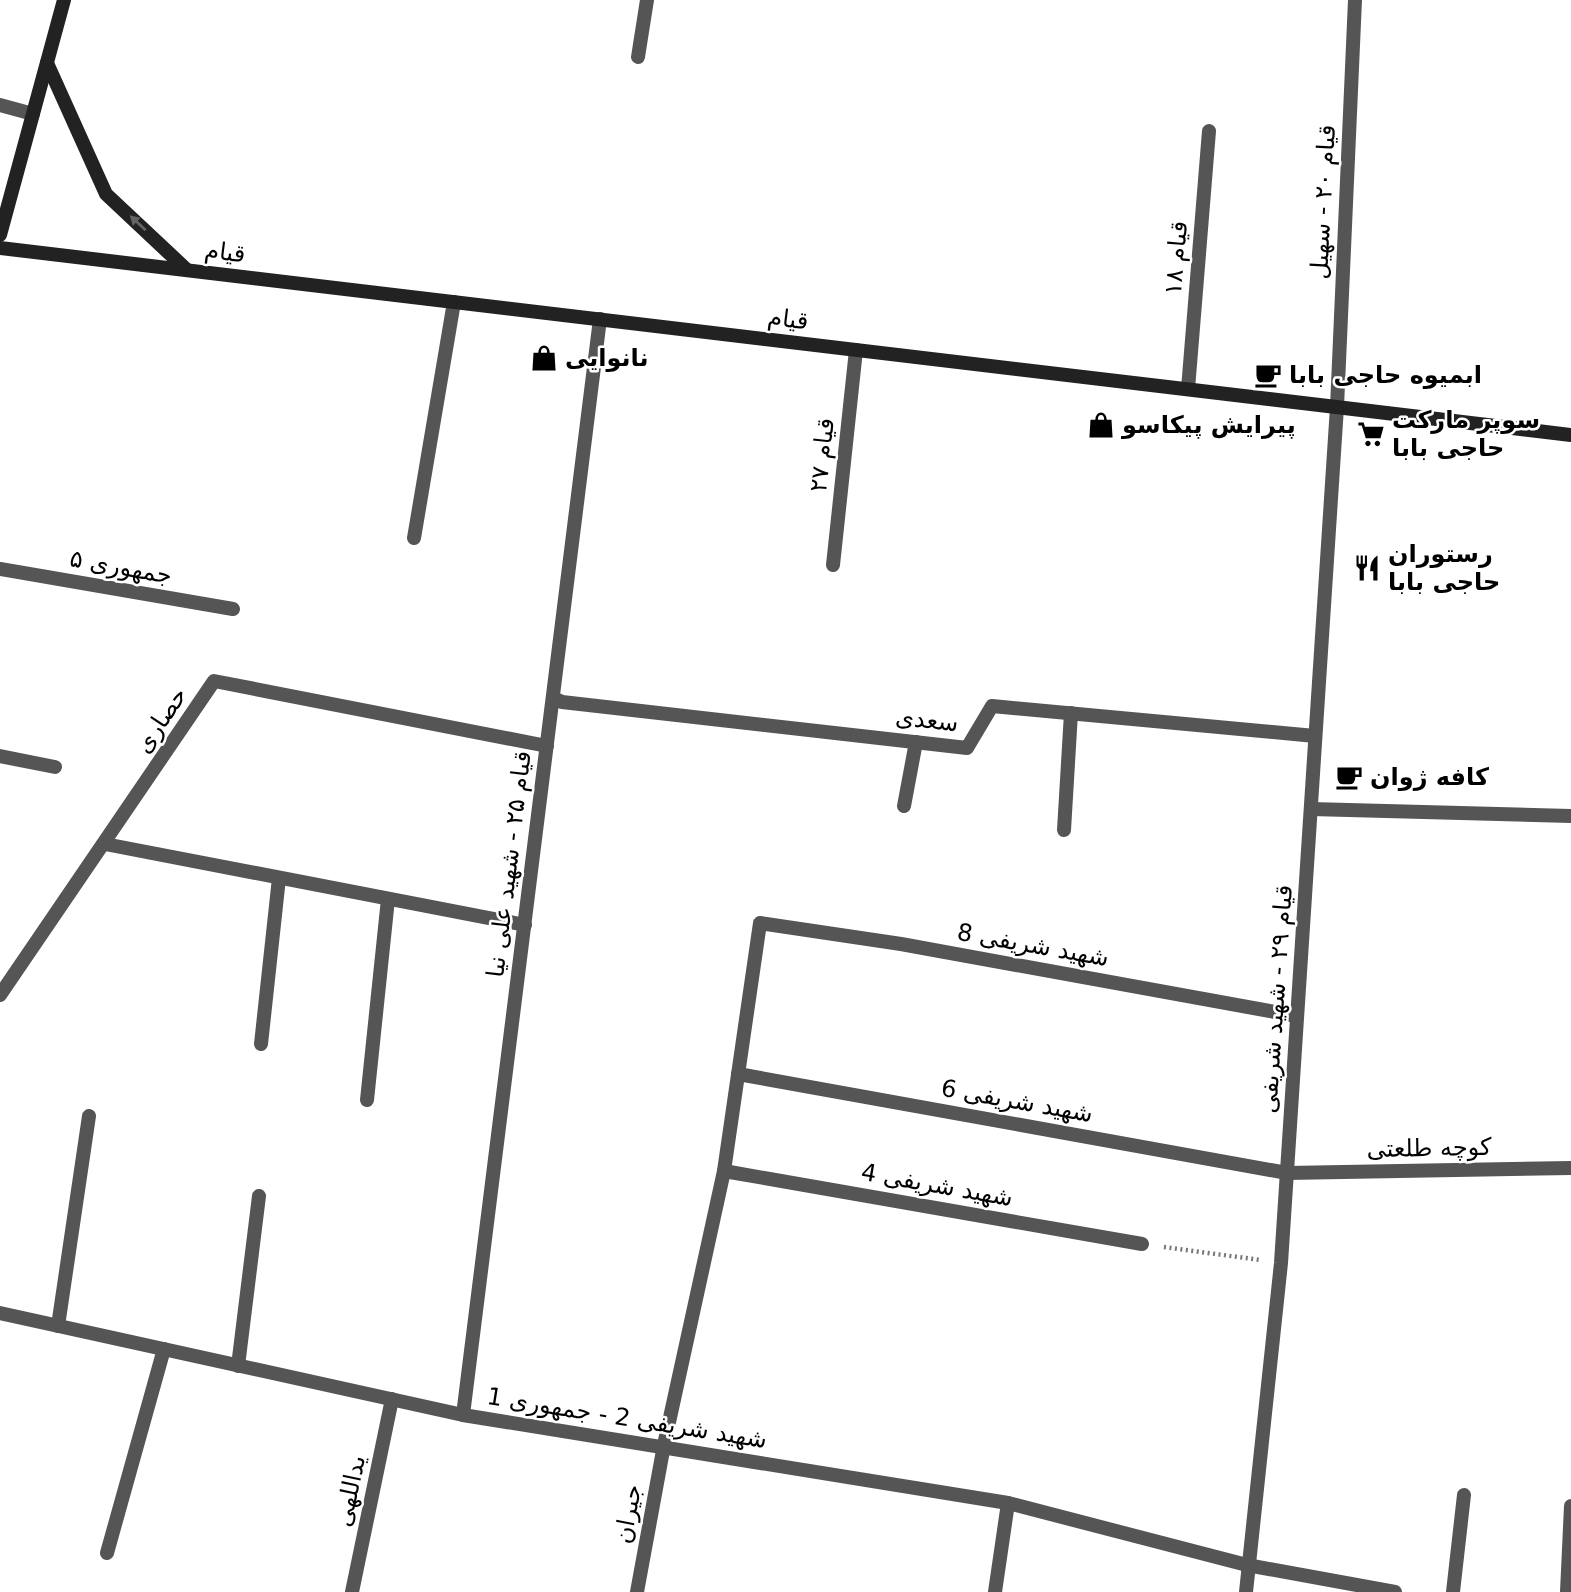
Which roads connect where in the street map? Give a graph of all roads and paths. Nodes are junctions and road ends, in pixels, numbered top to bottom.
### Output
1 (64, 0) edge
2 (646, 0) edge
3 (1355, 0) edge
4 (638, 57) dead end
5 (47, 63) junction
6 (0, 105) edge
7 (33, 114) junction
8 (1209, 131) dead end
9 (0, 235) edge
10 (0, 248) edge
11 (187, 270) junction
12 (454, 302) junction
13 (600, 319) junction
14 (856, 350) junction
15 (1188, 389) junction
16 (1337, 407) junction
17 (1571, 435) edge
18 (414, 538) dead end
19 (833, 565) dead end
20 (0, 569) edge
21 (233, 609) dead end
22 (553, 698) junction
23 (1071, 713) junction
24 (1315, 736) junction
25 (916, 742) junction
26 (547, 746) junction
27 (0, 756) edge
28 (55, 767) dead end
29 (904, 806) dead end
30 (1311, 808) junction
31 (1571, 816) edge
32 (1064, 830) dead end
33 (106, 844) junction
34 (279, 878) junction
35 (388, 899) junction
36 (760, 923) joint
37 (525, 925) junction
38 (0, 995) edge
39 (1297, 1016) junction
40 (261, 1044) dead end
41 (738, 1074) junction
42 (367, 1100) dead end
43 (89, 1116) dead end
44 (1571, 1168) edge
45 (724, 1171) junction
46 (1287, 1174) junction
47 (259, 1196) dead end
48 (1142, 1244) joint
49 (1281, 1264) junction
50 (0, 1313) edge
51 (58, 1326) junction
52 (164, 1349) junction
53 (238, 1366) junction
54 (392, 1399) junction
55 (463, 1415) junction
56 (664, 1445) junction
57 (1464, 1495) dead end
58 (1008, 1503) junction
59 (1571, 1506) edge
60 (107, 1553) dead end
61 (1247, 1565) junction
62 (352, 1592) edge
63 (637, 1592) edge
64 (995, 1592) edge
65 (1246, 1592) edge
66 (1395, 1592) edge
67 (1453, 1592) edge
68 (1567, 1592) edge

1 - 5 main road
2 - 4 street
3 - 16 street, قیام ۲۰ - سهیل
5 - 7 main road
11 -> 5 main road
6 - 7 street
7 - 9 main road
8 - 15 street, قیام ۱۸
10 - 11 main road, قیام
11 - 12 main road, قیام
12 - 13 main road, قیام
12 - 18 street
13 - 14 main road, قیام
13 - 22 street, قیام ۲۵ - شهید علی نیا
14 - 15 main road, قیام
14 - 19 street, قیام ۲۷
15 - 16 main road, قیام
16 - 17 main road, قیام
16 - 24 street, قیام ۲۹ - شهید شریفی
20 - 21 street, جمهوری ۵
22 - 25 street, سعدی
22 - 26 street, قیام ۲۵ - شهید علی نیا
23 - 24 street, سعدی
23 - 25 street, سعدی
23 - 32 street
24 - 30 street, قیام ۲۹ - شهید شریفی
25 - 29 street
26 - 33 street, حصاری
26 - 37 street, قیام ۲۵ - شهید علی نیا
27 - 28 street
30 - 31 street
30 - 39 street, قیام ۲۹ - شهید شریفی
33 - 34 street
33 - 38 street, حصاری
34 - 35 street
34 - 40 street
35 - 37 street
35 - 42 street
36 - 39 street, شهید شریفی 8
36 - 41 street, جیران
37 - 55 street, قیام ۲۵ - شهید علی نیا
39 - 46 street, قیام ۲۹ - شهید شریفی
41 - 45 street, جیران
41 - 46 street, شهید شریفی 6
43 - 51 street
44 - 46 street, کوچه طلعتی
45 - 48 street, شهید شریفی 4
45 - 56 street, جیران
46 - 49 street, قیام ۲۹ - شهید شریفی
47 - 53 street
48 - 49 path
49 - 61 street, قیام ۲۹ - شهید شریفی
50 - 51 street, شهید شریفی 2 - جمهوری 1
51 - 52 street, شهید شریفی 2 - جمهوری 1
52 - 53 street, شهید شریفی 2 - جمهوری 1
52 - 60 street
53 - 54 street, شهید شریفی 2 - جمهوری 1
54 - 55 street, شهید شریفی 2 - جمهوری 1
54 - 62 street, یداللهی
55 - 56 street, شهید شریفی 2 - جمهوری 1
56 - 58 street, شهید شریفی 2 - جمهوری 1
56 - 63 street, جیران
57 - 67 street
58 - 61 street, شهید شریفی 2 - جمهوری 1
58 - 64 street
59 - 68 street
61 - 65 street, قیام ۲۹ - شهید شریفی
61 - 66 street, شهید شریفی 2 - جمهوری 1

